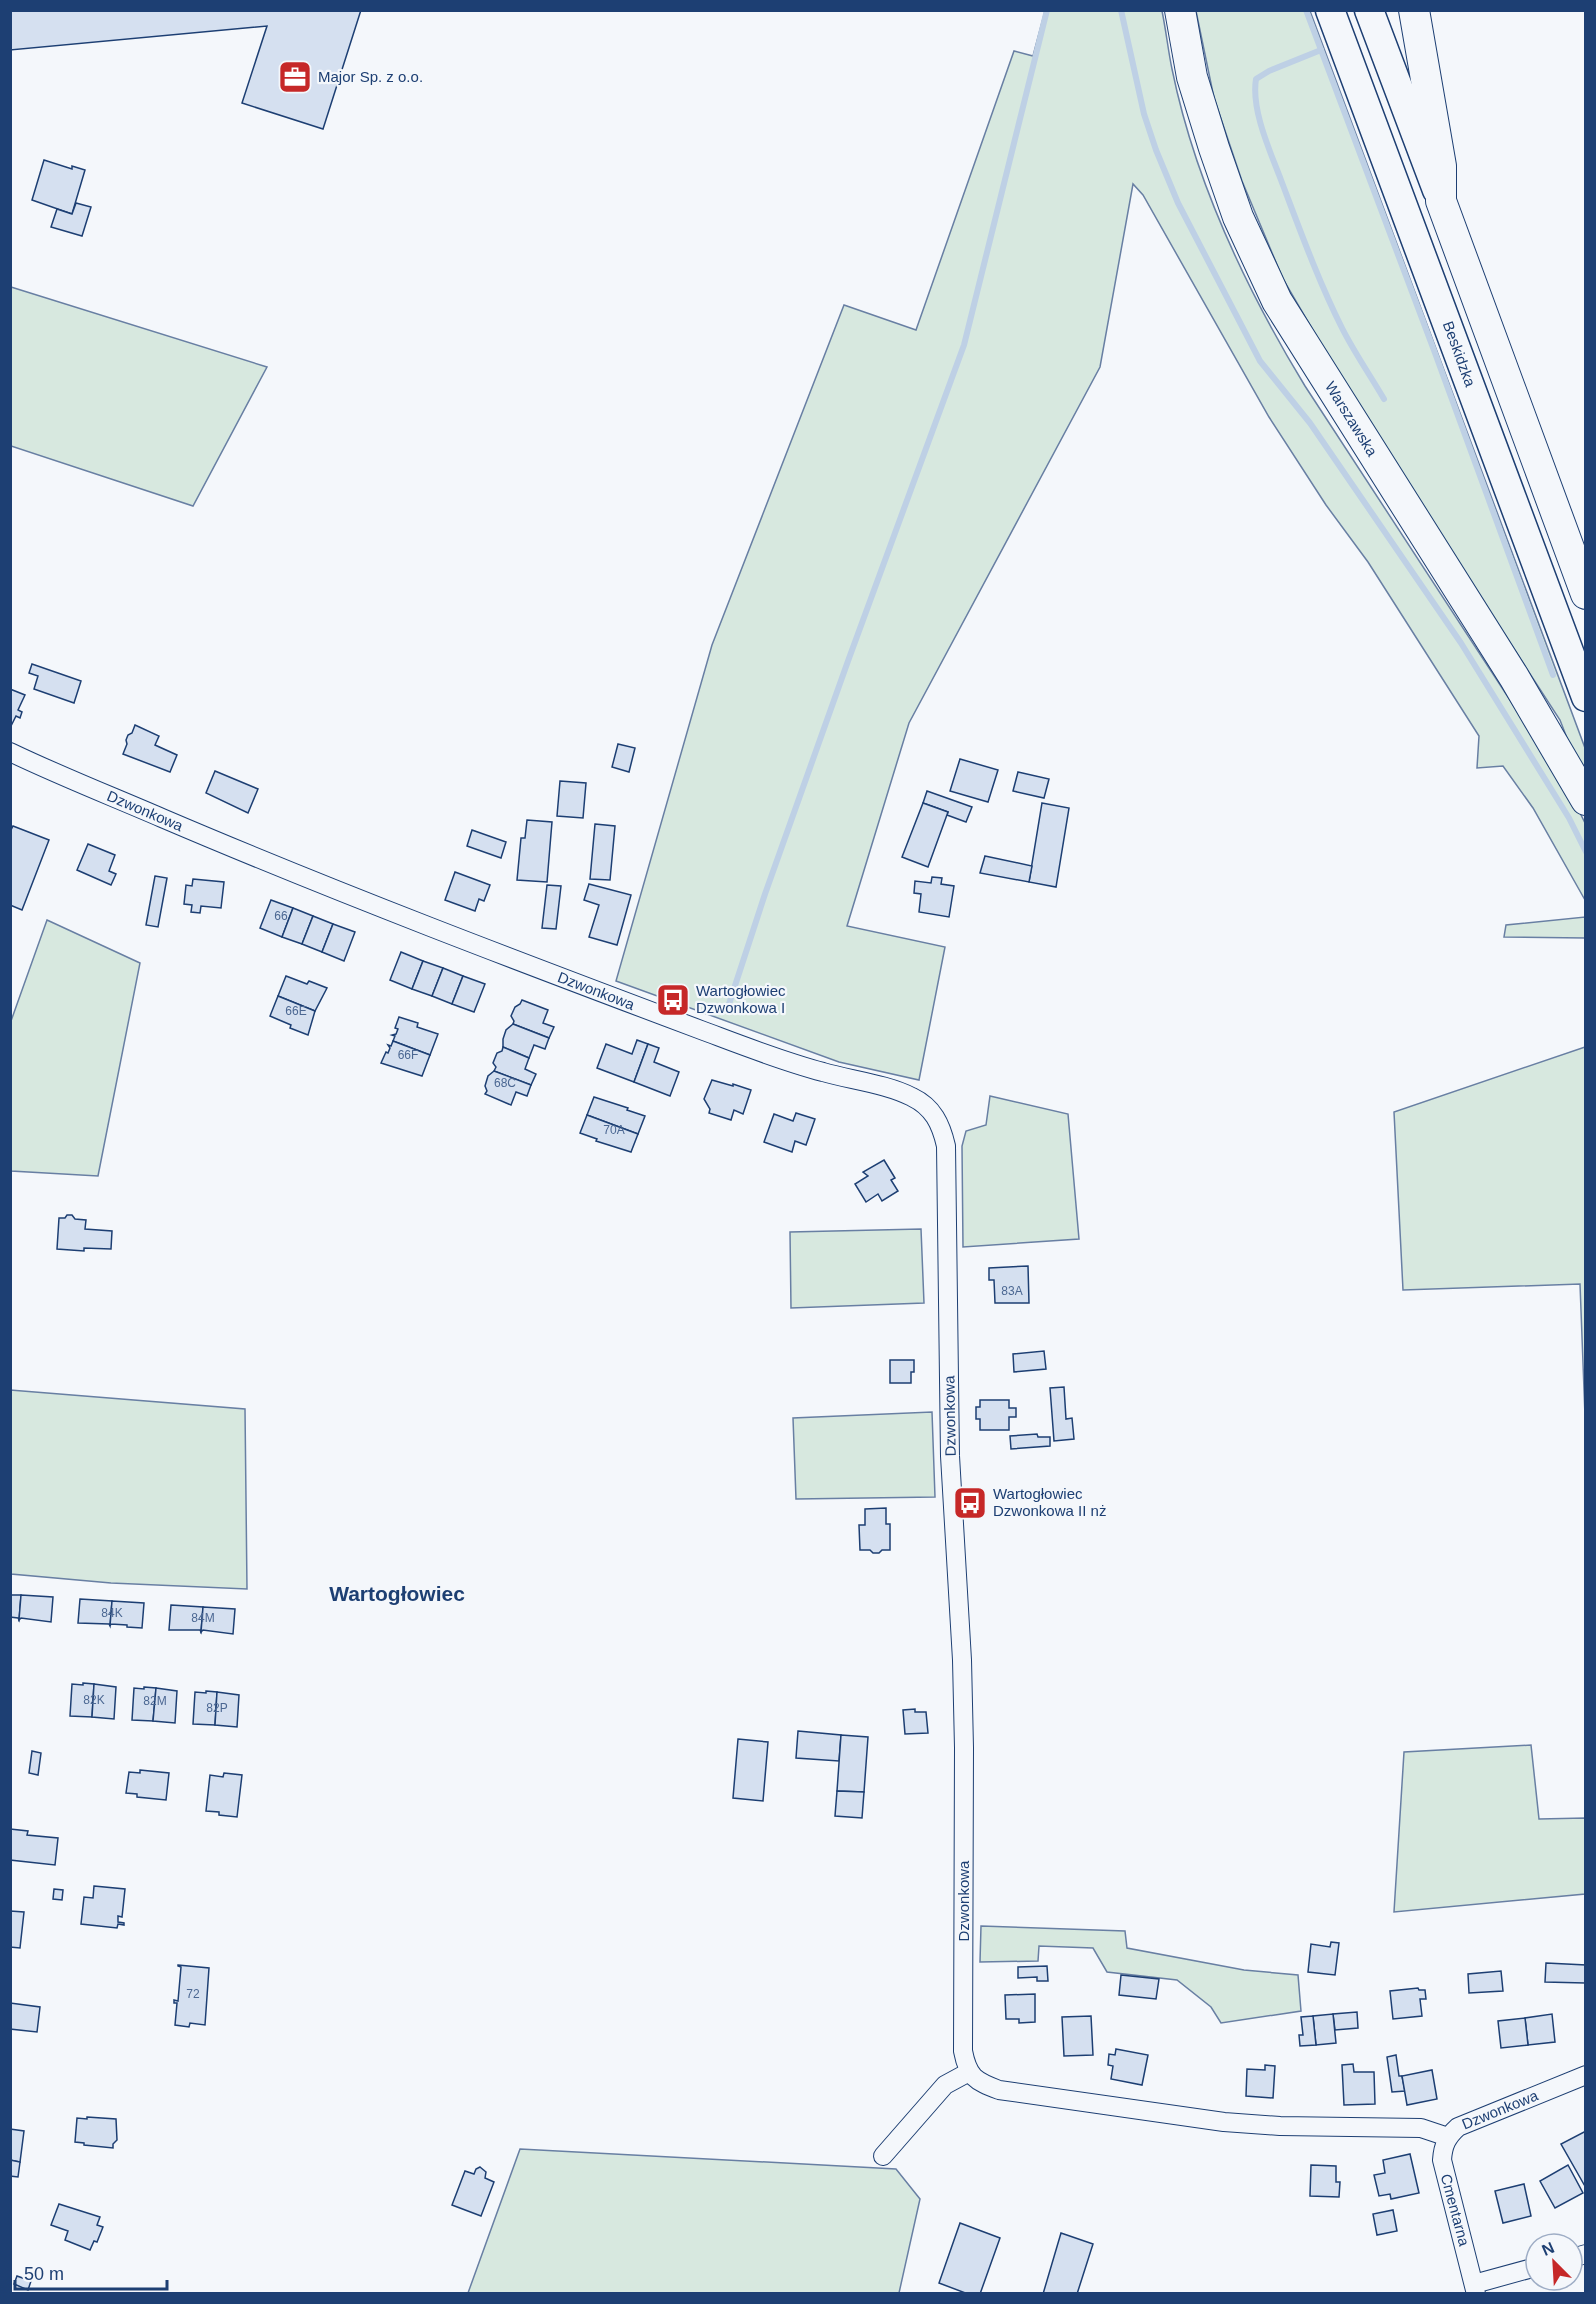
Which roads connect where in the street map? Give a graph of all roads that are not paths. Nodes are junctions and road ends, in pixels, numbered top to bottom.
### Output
1 (1180, 10) edge
2 (1330, 10) edge
3 (1368, 10) edge
4 (1414, 10) edge
5 (1441, 201) junction
6 (1586, 594) edge
7 (1586, 698) edge
8 (13, 759) edge
9 (1586, 800) edge
10 (969, 2072) junction
11 (1586, 2074) edge
12 (1448, 2136) junction
13 (883, 2156) dead end
14 (1524, 2271) edge
15 (1475, 2289) edge

1 - 9 highway, Warszawska
2 - 7 main road, Beskidzka
3 - 5 main road
4 - 5 highway
5 - 6 highway
8 - 10 street, Dzwonkowa
10 - 12 street, Dzwonkowa
10 - 13 street
11 - 12 street, Dzwonkowa
12 - 15 street, Cmentarna
14 - 15 street, Cmentarna

